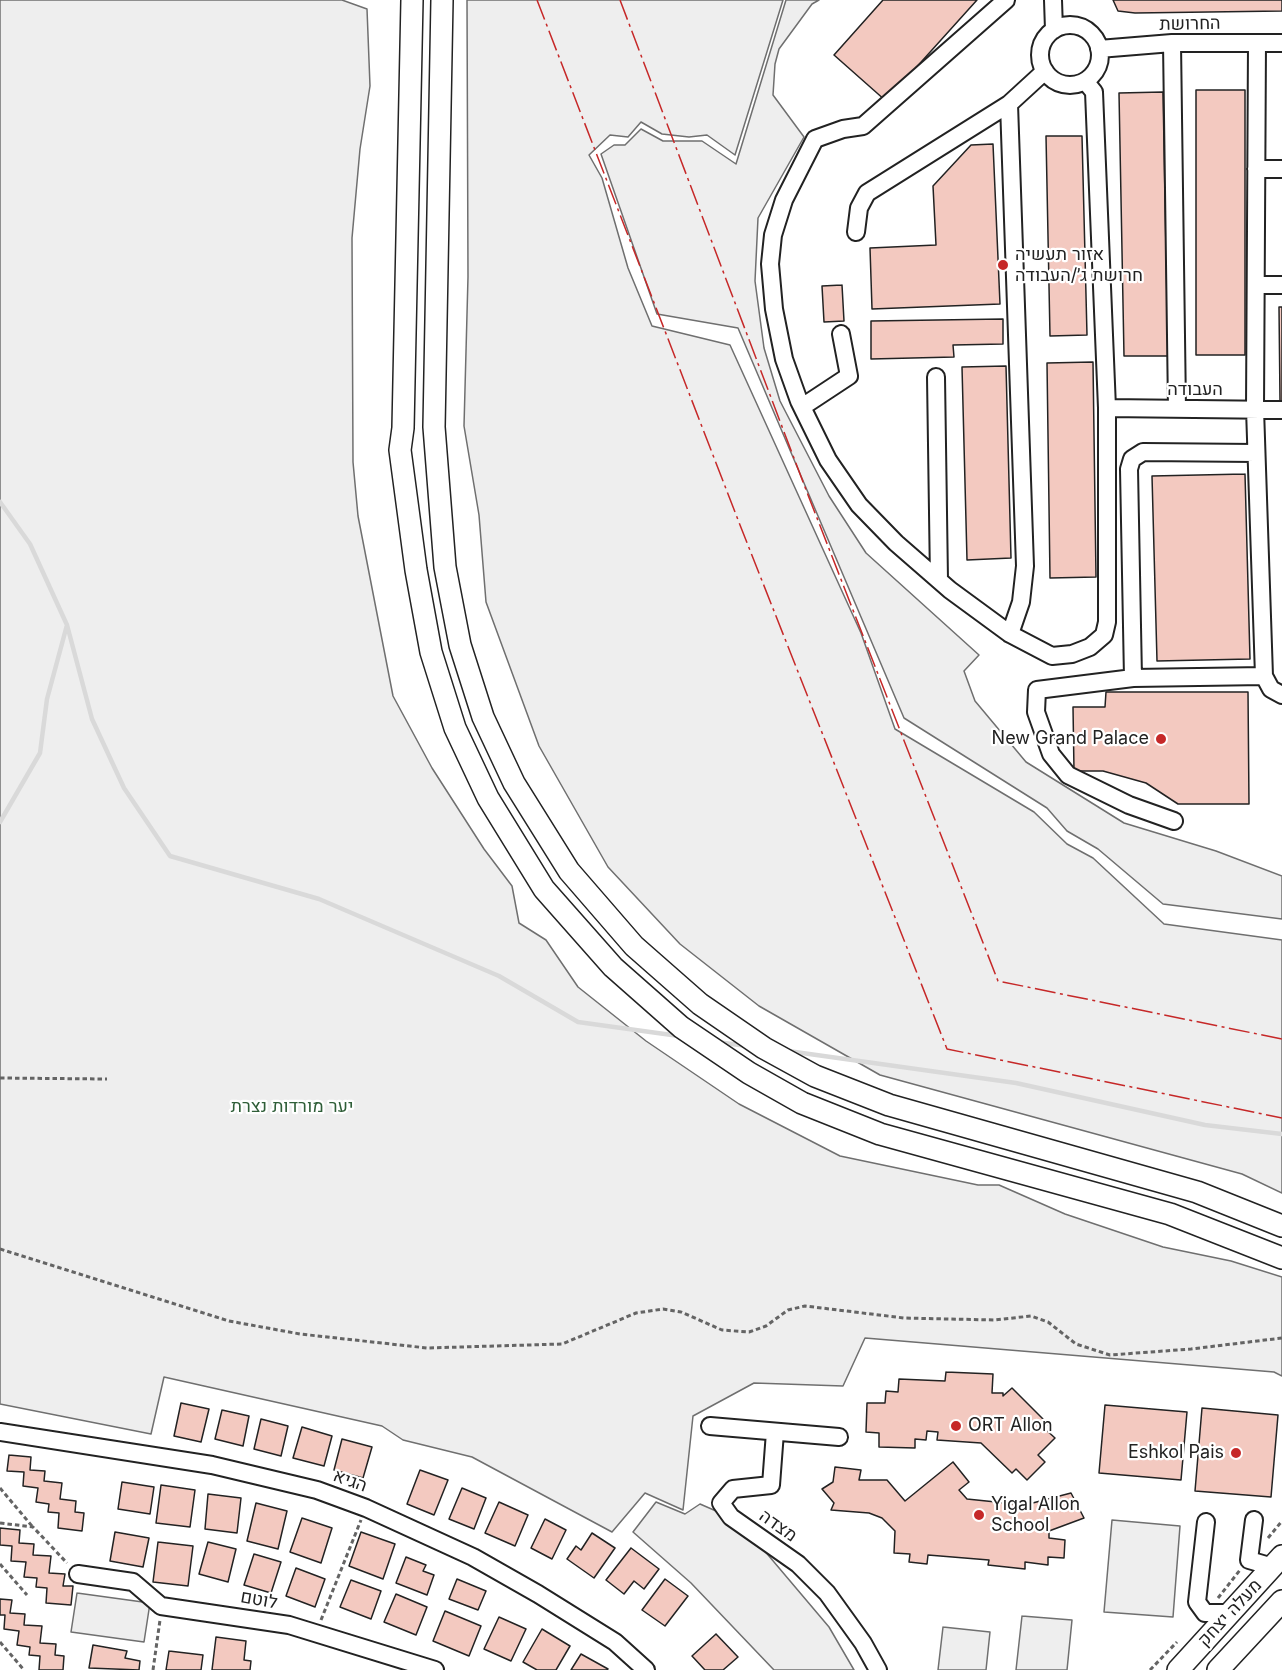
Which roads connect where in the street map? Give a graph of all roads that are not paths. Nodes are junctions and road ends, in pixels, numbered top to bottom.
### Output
1 (412, 0) edge
2 (442, 0) edge
3 (1006, 0) edge
4 (1053, 0) edge
5 (1054, 30) junction
6 (1172, 43) junction
7 (1257, 43) junction
8 (1282, 43) edge
9 (1099, 49) junction
10 (1045, 71) junction
11 (1085, 81) junction
12 (1009, 104) junction
13 (1256, 169) junction
14 (1282, 169) edge
15 (856, 232) dead end
16 (1256, 285) junction
17 (1282, 285) edge
18 (841, 334) dead end
19 (936, 377) dead end
20 (802, 407) junction
21 (1107, 408) junction
22 (1177, 409) junction
23 (1255, 410) junction
24 (1282, 410) edge
25 (1256, 453) junction
26 (939, 580) junction
27 (1010, 634) junction
28 (1264, 676) junction
29 (1133, 678) junction
30 (1282, 695) edge
31 (1174, 821) dead end
32 (1282, 1226) edge
33 (1282, 1258) edge
34 (710, 1426) dead end
35 (0, 1432) edge
36 (775, 1432) junction
37 (839, 1437) dead end
38 (1254, 1520) dead end
39 (1206, 1522) dead end
40 (1277, 1561) edge
41 (78, 1574) road end
42 (1282, 1600) edge
43 (1230, 1613) junction
44 (435, 1670) edge
45 (646, 1670) edge
46 (878, 1670) edge
47 (1178, 1670) edge
48 (1218, 1670) edge

1 - 33 main road
2 - 32 main road
3 - 20 street
4 - 5 street
5 - 9 street
5 - 10 street
6 - 7 street, החרושת
6 - 9 street, החרושת
6 - 22 street
7 - 8 street, החרושת
7 - 13 street
9 - 11 street
10 - 11 street
10 - 12 street
11 - 21 street
12 - 15 street
12 - 27 street
13 - 14 street
13 - 16 street
16 - 17 street
16 - 23 street
18 - 20 street
19 - 26 street
20 - 26 street
21 - 22 street, העבודה
21 - 27 street
22 - 23 street, העבודה
23 - 24 street, העבודה
23 - 25 street
25 - 28 street
25 - 29 street
26 - 27 street
28 - 29 street
28 - 30 street
29 - 31 street
34 - 36 street
35 - 45 street, הגיא
36 - 37 street
36 - 46 street, מצדה
38 - 40 street
39 - 43 street
40 - 43 main road, מעלה יצחק
41 - 44 street, לוטם
42 - 48 main road, מעלה יצחק
43 - 47 main road, מעלה יצחק

